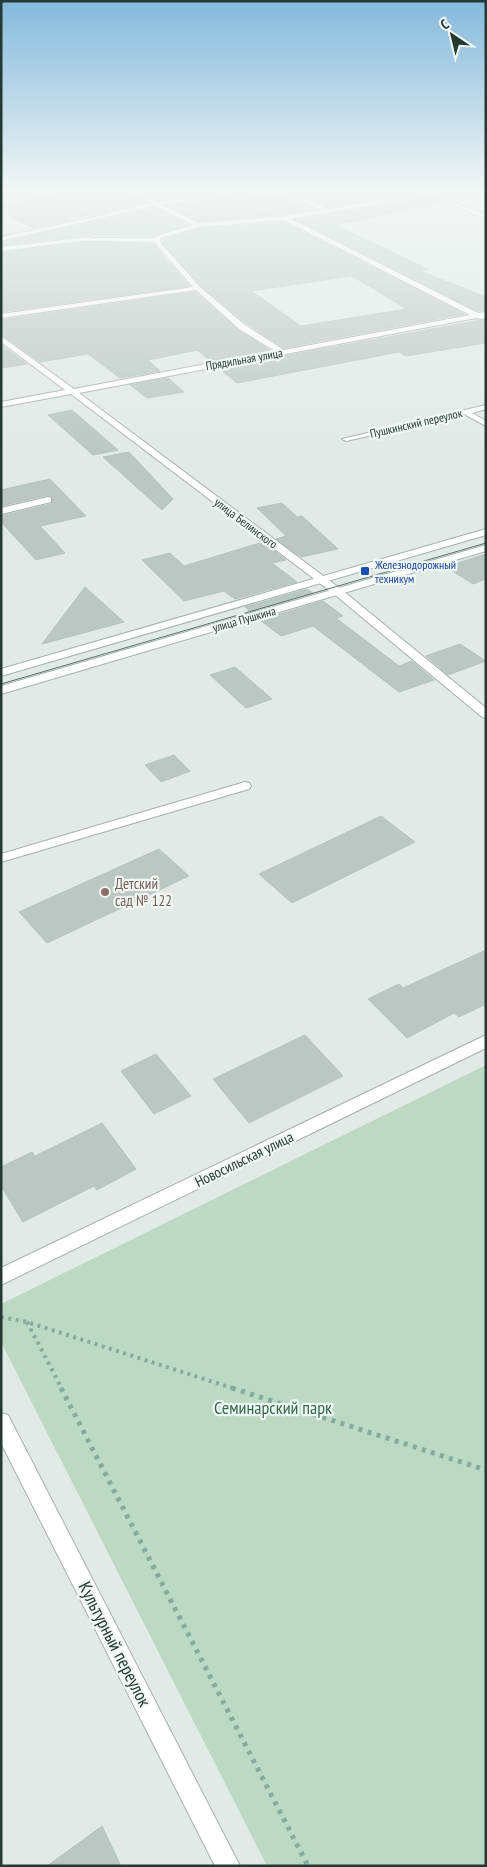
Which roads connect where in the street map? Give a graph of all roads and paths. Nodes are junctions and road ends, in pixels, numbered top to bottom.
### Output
1 (190, 279) edge
2 (409, 279) edge
3 (198, 288) junction
4 (1, 316) edge
5 (483, 316) edge
6 (1, 338) edge
7 (282, 352) junction
8 (70, 391) junction
9 (1, 405) edge
10 (486, 407) edge
11 (465, 412) junction
12 (486, 424) edge
13 (346, 439) dead end
14 (48, 500) dead end
15 (1, 511) edge
16 (486, 532) edge
17 (486, 548) edge
18 (322, 580) junction
19 (338, 592) junction
20 (1, 673) edge
21 (1, 690) edge
22 (486, 714) edge
23 (245, 786) dead end
24 (1, 858) edge
25 (486, 1041) edge
26 (1, 1277) edge
27 (1, 1317) edge
28 (27, 1322) junction
29 (1, 1422) edge
30 (486, 1470) edge
31 (228, 1866) edge
32 (308, 1866) edge

1 - 3 street
2 - 5 street
3 - 4 street
3 - 7 street
5 - 7 street, Прядильная улица
6 - 8 street, улица Белинского
7 - 8 street, Прядильная улица
8 - 9 street, Прядильная улица
8 - 18 street, улица Белинского
10 - 11 lane, Пушкинский переулок
11 - 12 lane
11 - 13 lane, Пушкинский переулок
14 - 15 lane
16 - 18 street, улица Пушкина
17 - 19 street, улица Пушкина
18 - 19 street, улица Белинского
18 - 20 street, улица Пушкина
19 - 21 street, улица Пушкина
19 - 22 street, улица Белинского
23 - 24 lane
25 - 26 street, Новосильская улица
27 - 28 path
28 - 30 path
28 - 32 path
29 - 31 lane, Культурный переулок

